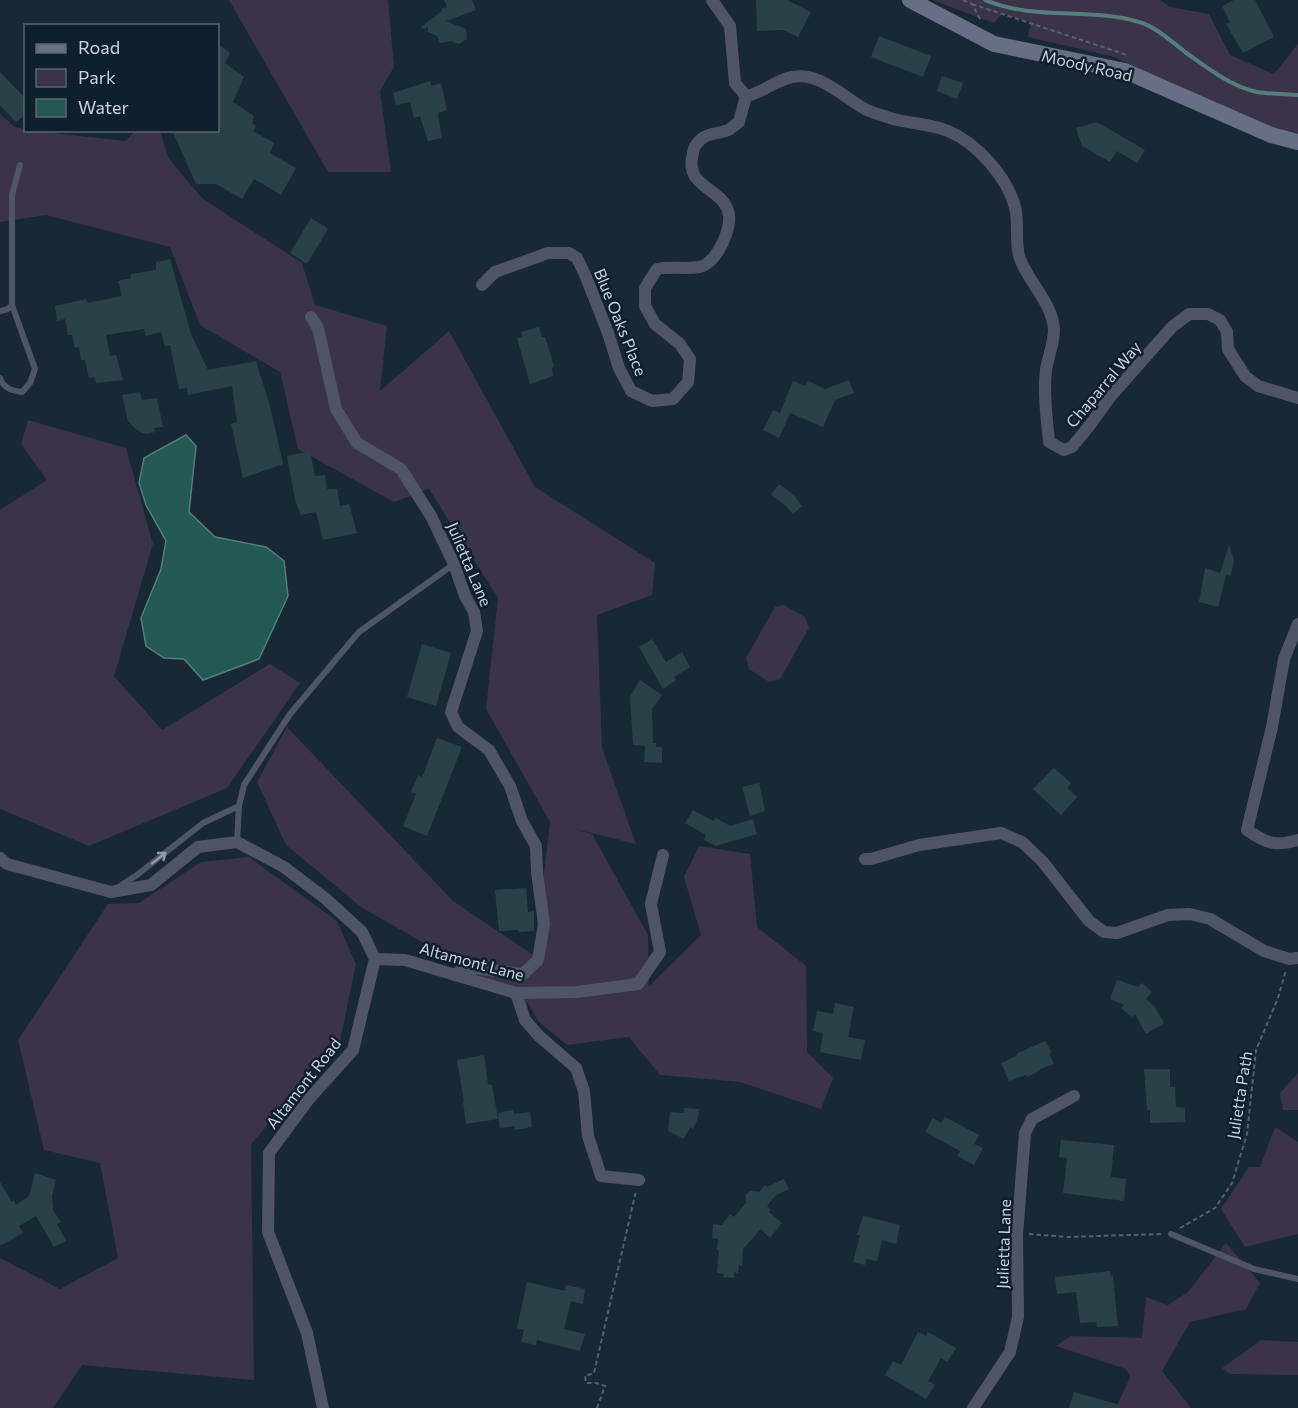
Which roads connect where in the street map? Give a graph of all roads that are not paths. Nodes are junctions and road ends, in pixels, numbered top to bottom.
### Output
1 (712, 0) edge
2 (910, 0) edge
3 (746, 96) junction
4 (1298, 142) edge
5 (20, 165) dead end
6 (482, 285) dead end
7 (12, 305) junction
8 (0, 311) edge
9 (311, 317) dead end
10 (0, 378) edge
11 (1298, 398) edge
12 (454, 564) junction
13 (1298, 624) edge
14 (239, 806) junction
15 (1298, 840) edge
16 (237, 842) junction
17 (663, 855) dead end
18 (0, 858) edge
19 (865, 859) dead end
20 (111, 892) junction
21 (375, 958) junction
22 (1294, 958) edge
23 (455, 975) junction
24 (516, 993) junction
25 (1074, 1096) dead end
26 (639, 1180) road end
27 (1171, 1234) road end
28 (1298, 1279) edge
29 (323, 1408) edge
30 (973, 1408) edge

1 - 3 street
2 - 4 street, Moody Road
3 - 6 street, Blue Oaks Place
3 - 11 street, Chaparral Way
5 - 7 lane
7 - 8 lane
7 - 10 lane
9 - 12 street, Julietta Lane
12 - 14 lane
12 - 23 street, Julietta Lane
13 - 15 street
14 - 16 lane
20 -> 14 lane
16 - 20 street
16 - 21 street
17 - 24 street, Altamont Lane
18 - 20 street
19 - 22 street
21 - 23 street, Altamont Lane
21 - 29 street, Altamont Road
23 - 24 street, Altamont Lane
24 - 26 street
25 - 30 street, Julietta Lane
27 - 28 lane

